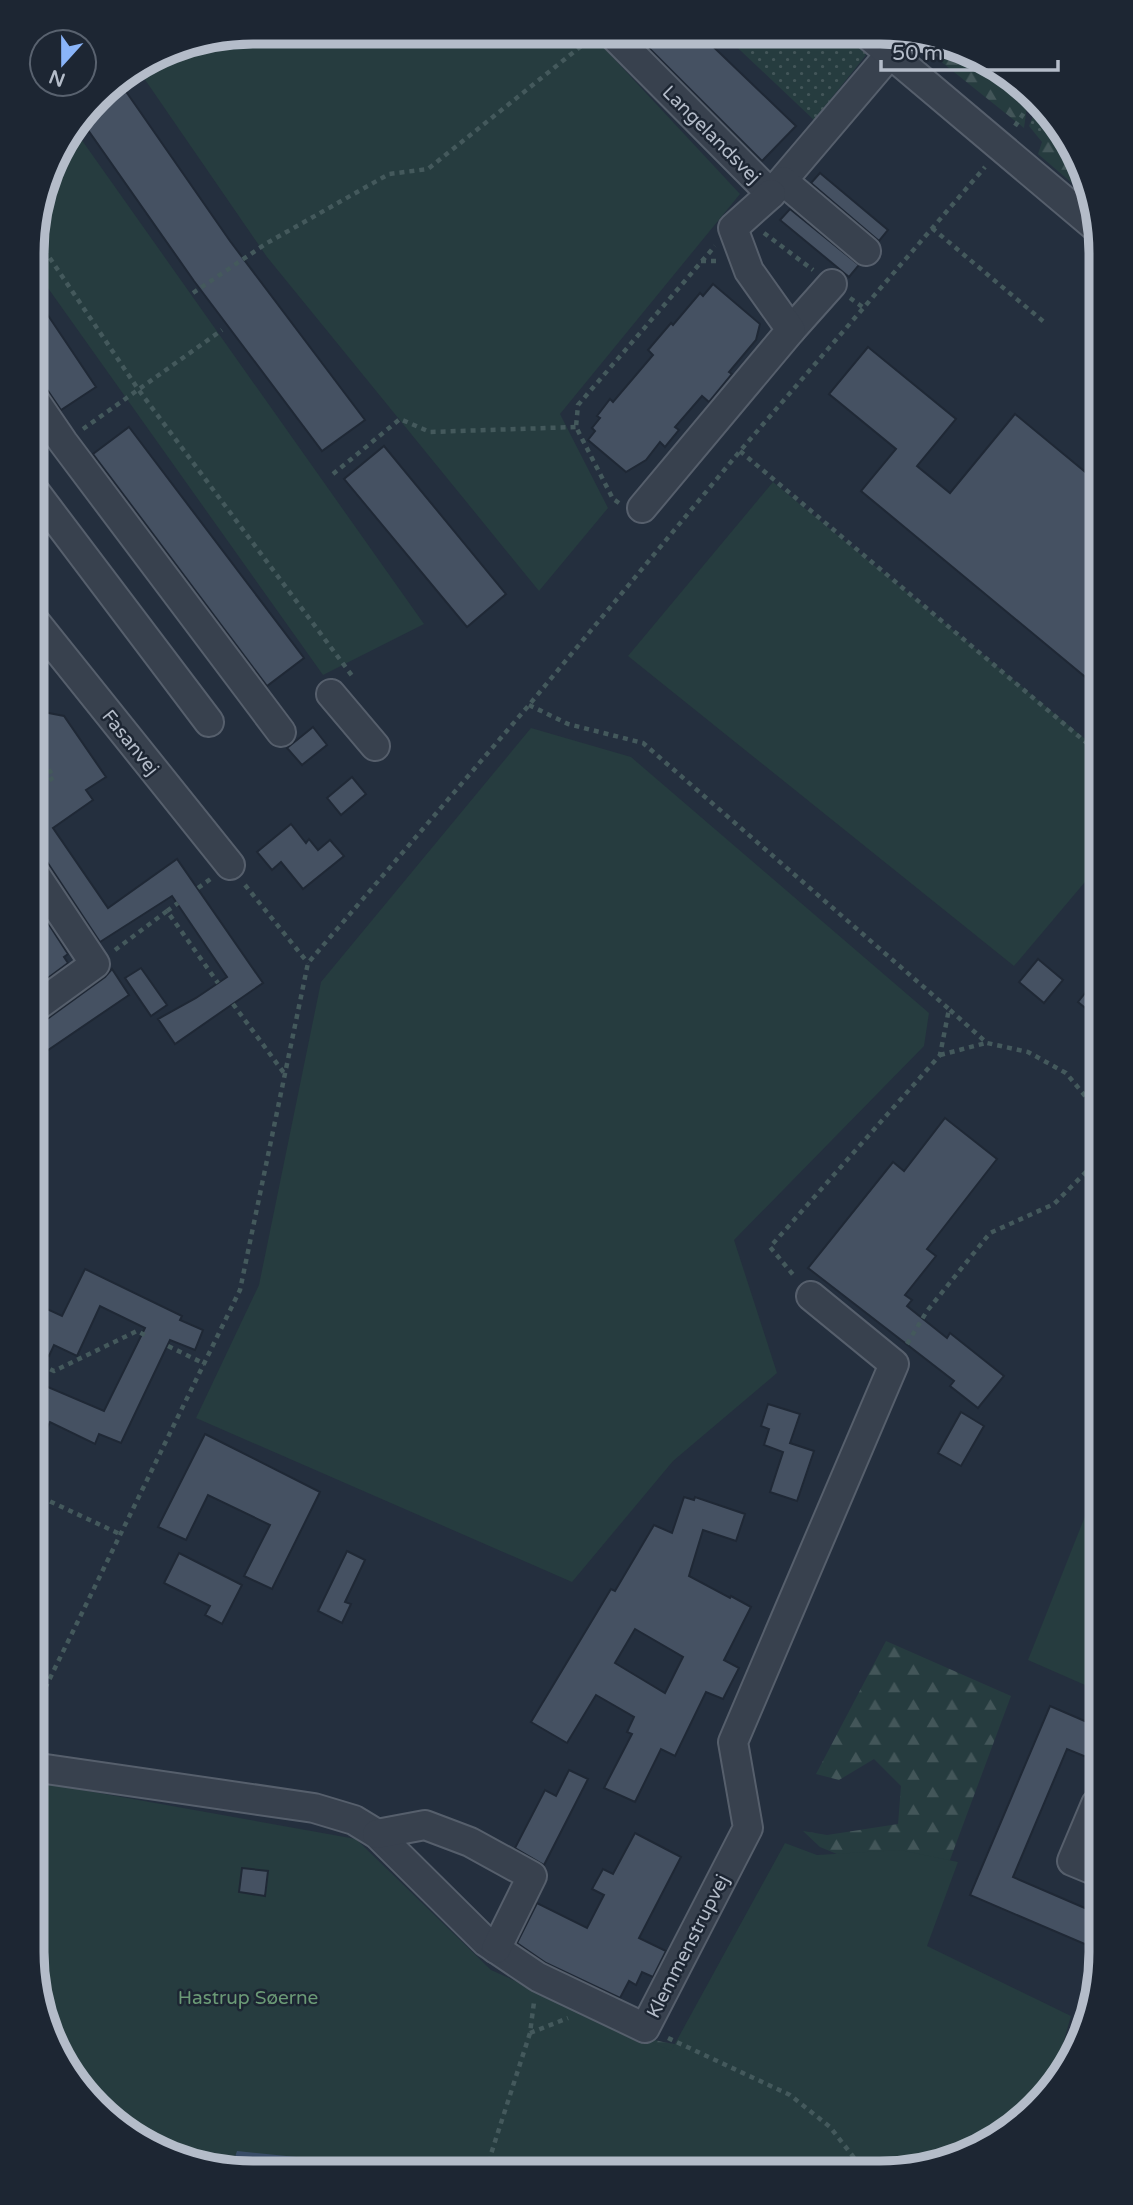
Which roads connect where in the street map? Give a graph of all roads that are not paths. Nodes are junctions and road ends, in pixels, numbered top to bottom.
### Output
1 (623, 44) edge
2 (878, 44) edge
3 (890, 54) junction
4 (777, 187) junction
5 (1086, 220) edge
6 (866, 251) dead end
7 (832, 284) road end
8 (791, 330) junction
9 (44, 414) edge
10 (44, 504) edge
11 (642, 508) road end
12 (44, 633) edge
13 (342, 686) road end
14 (209, 722) dead end
15 (281, 732) dead end
16 (375, 746) dead end
17 (230, 865) road end
18 (44, 888) edge
19 (44, 1001) edge
20 (811, 1296) road end
21 (44, 1768) edge
22 (1089, 1821) edge
23 (377, 1834) junction
24 (1089, 1868) edge
25 (496, 1949) junction

1 - 4 street, Langelandsvej
2 - 3 street
3 - 4 street, Langelandsvej
3 - 5 street
4 - 6 street
4 - 8 street
7 - 8 street
8 - 11 street
9 - 15 street
10 - 14 street
12 - 17 street, Fasanvej
13 - 16 street
18 - 19 street
20 - 25 street, Klemmenstrupvej
21 - 23 street, Klemmenstrupvej
22 - 24 street
23 - 25 street, Klemmenstrupvej
23 - 25 street

